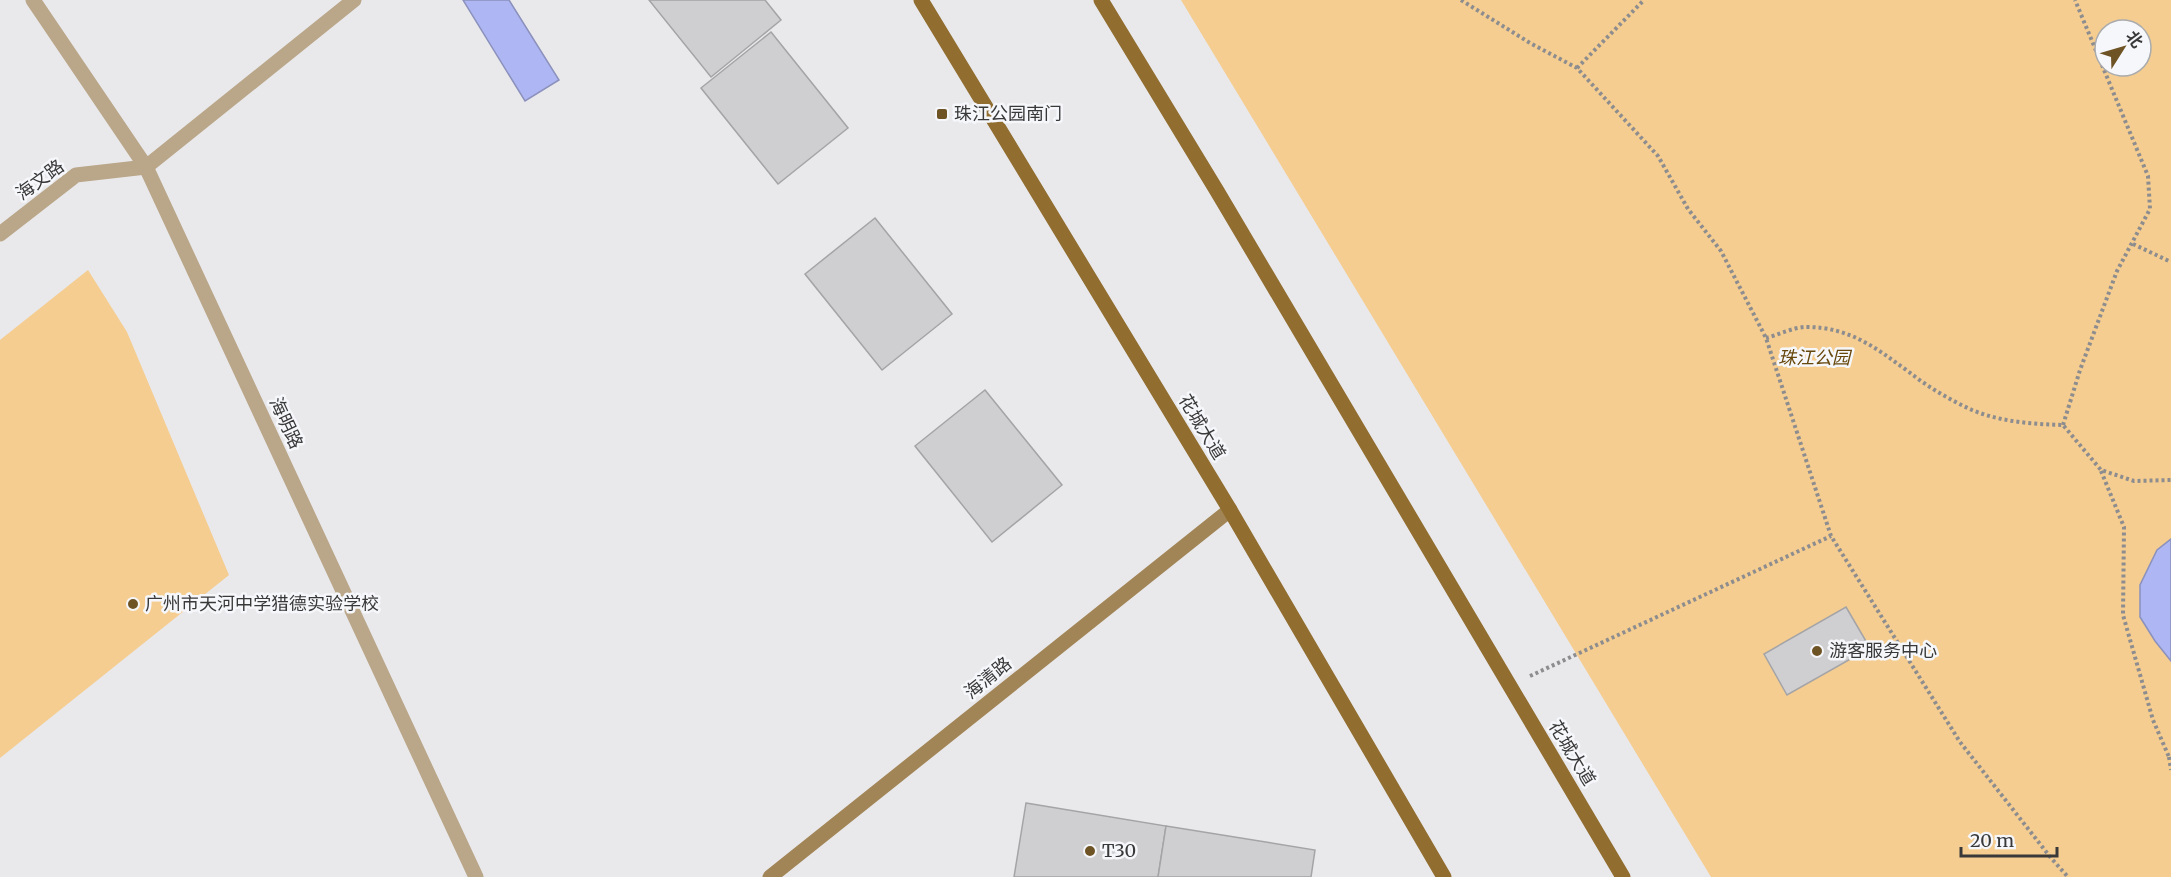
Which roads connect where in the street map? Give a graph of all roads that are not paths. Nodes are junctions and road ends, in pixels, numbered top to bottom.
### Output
1 (33, 0) edge
2 (354, 0) edge
3 (921, 0) edge
4 (1101, 0) edge
5 (146, 167) junction
6 (0, 234) edge
7 (1230, 510) junction
8 (476, 877) edge
9 (770, 877) edge
10 (1444, 877) edge
11 (1623, 877) edge

1 - 5 street, 海明路
2 - 5 street
3 - 7 main road, 花城大道
4 - 11 main road, 花城大道
5 - 6 street, 海文路
5 - 8 street, 海明路
7 - 9 street, 海清路
7 - 10 main road, 花城大道

